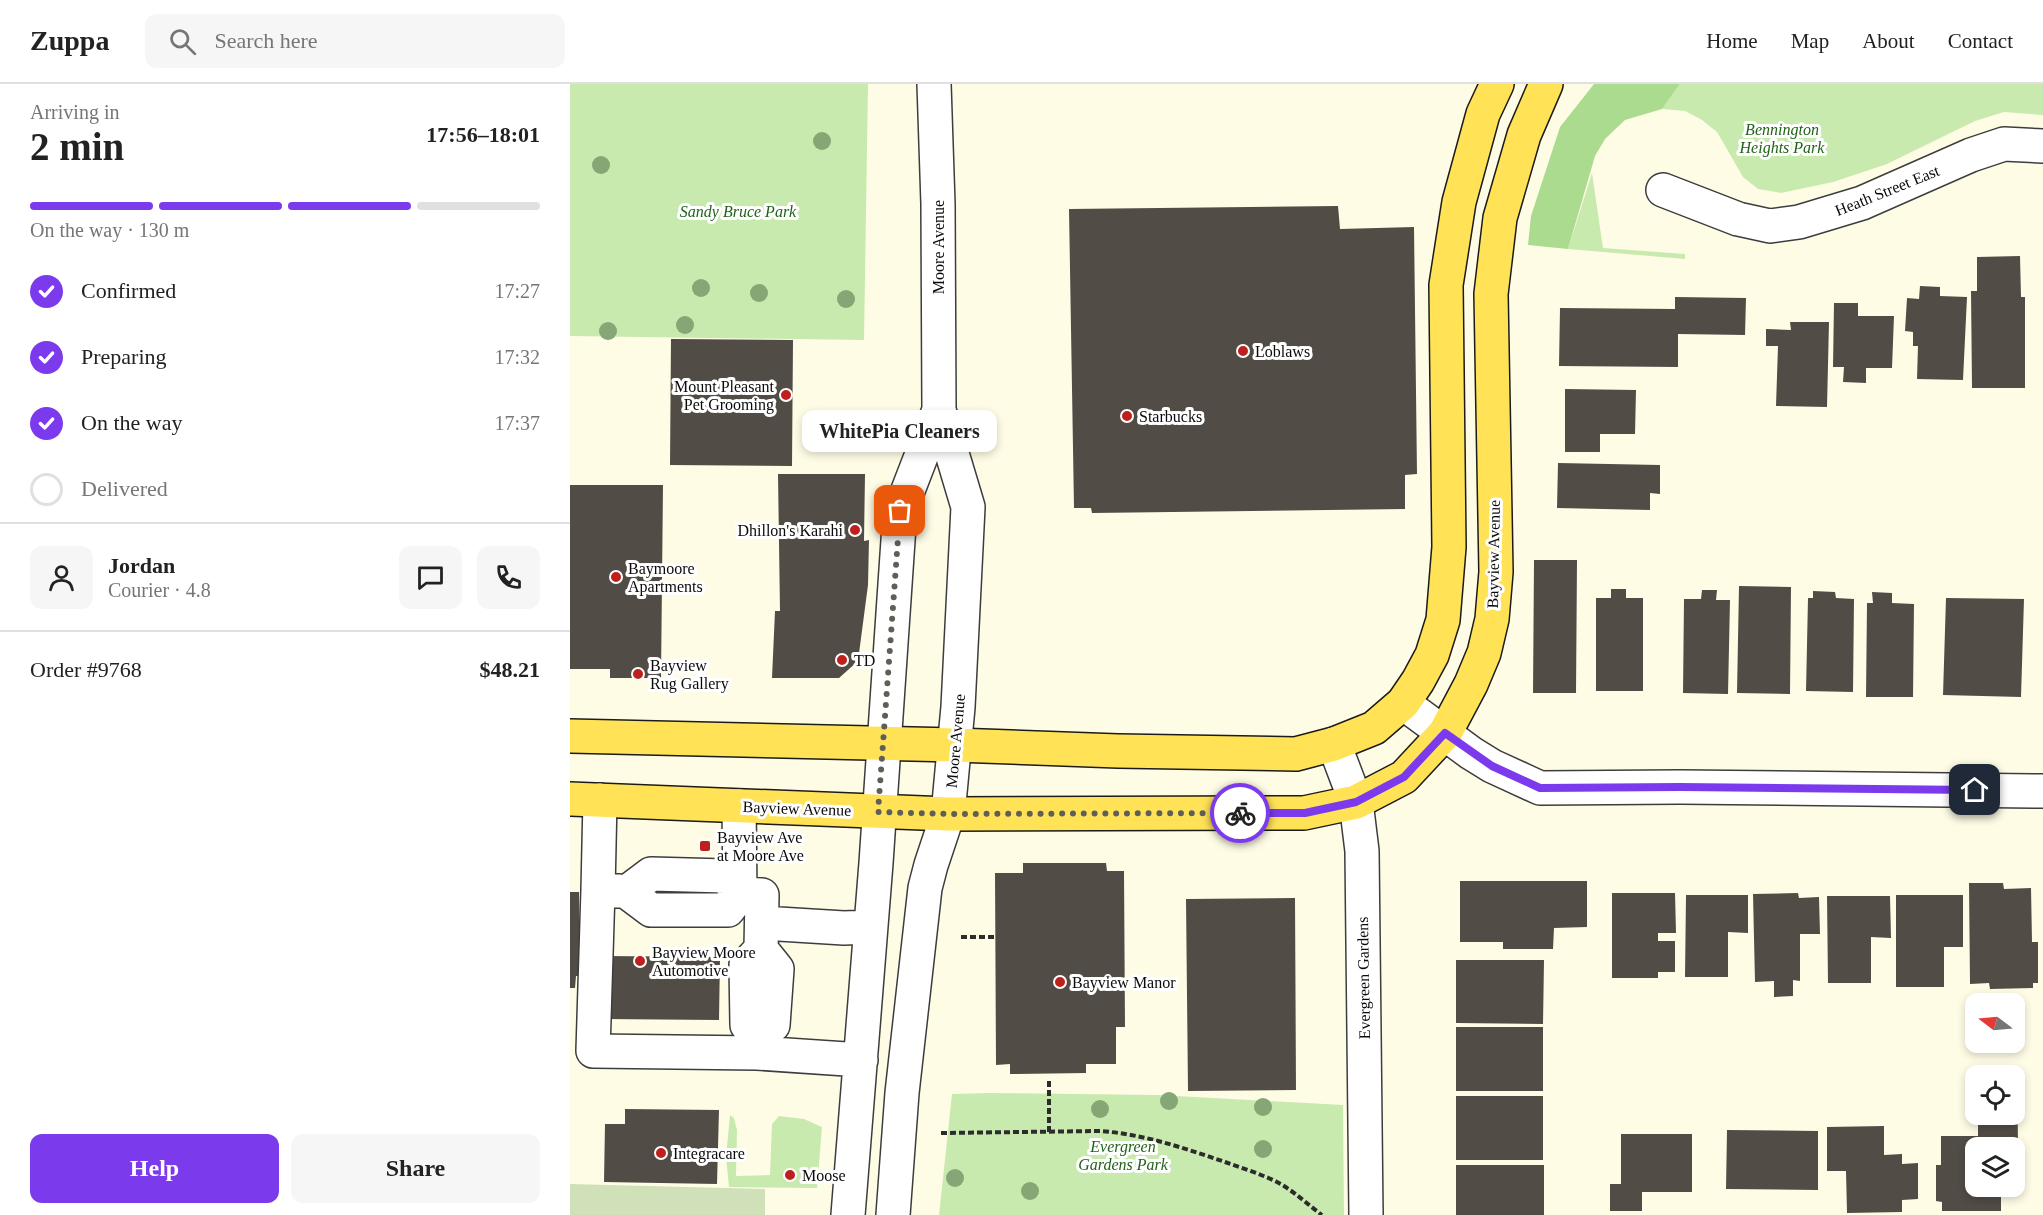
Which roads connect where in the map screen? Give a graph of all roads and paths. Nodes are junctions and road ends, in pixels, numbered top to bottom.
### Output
1 (934, 84) edge
2 (1497, 84) edge
3 (1546, 84) edge
4 (2043, 146) edge
5 (1664, 190) dead end
6 (939, 410) junction
7 (1403, 703) junction
8 (1445, 733) junction
9 (570, 736) edge
10 (883, 744) junction
11 (1334, 744) junction
12 (955, 745) junction
13 (2043, 791) edge
14 (585, 799) edge
15 (1356, 802) junction
16 (739, 806) junction
17 (878, 812) junction
18 (948, 814) junction
19 (613, 891) junction
20 (740, 894) junction
21 (870, 927) junction
22 (761, 936) junction
23 (961, 937) dead end
24 (995, 938) dead end
25 (758, 1044) junction
26 (861, 1060) junction
27 (1049, 1081) dead end
28 (1049, 1132) junction
29 (855, 1133) junction
30 (941, 1133) dead end
31 (900, 1136) junction
32 (848, 1215) edge
33 (893, 1215) edge
34 (1322, 1215) edge
35 (1365, 1215) edge

1 - 6 street, Moore Avenue
2 - 7 main road
3 - 8 main road, Bayview Avenue
4 - 5 street, Heath Street East
6 - 10 street, Moore Avenue
6 - 12 street, Moore Avenue
7 - 8 street
7 - 11 main road
8 - 13 street
8 - 15 main road, Bayview Avenue
9 - 10 main road
10 - 12 main road
10 - 17 street, Moore Avenue
11 - 12 main road
11 - 15 street, Evergreen Gardens
12 - 18 street, Moore Avenue
14 - 16 main road, Bayview Avenue
14 - 19 street
15 - 18 main road, Bayview Avenue
15 - 35 street, Evergreen Gardens
16 - 17 main road, Bayview Avenue
16 - 20 street
17 - 18 main road, Bayview Avenue
17 - 21 street, Moore Avenue
18 - 31 street, Moore Avenue
19 - 20 street
19 - 25 street
20 - 22 street
21 - 22 street
21 - 26 street, Moore Avenue
22 - 25 street
23 - 24 path
25 - 26 street
26 - 29 street, Moore Avenue
27 - 28 path
28 - 30 path
28 - 34 path
29 - 31 street
29 - 32 street, Moore Avenue
31 - 33 street, Moore Avenue

